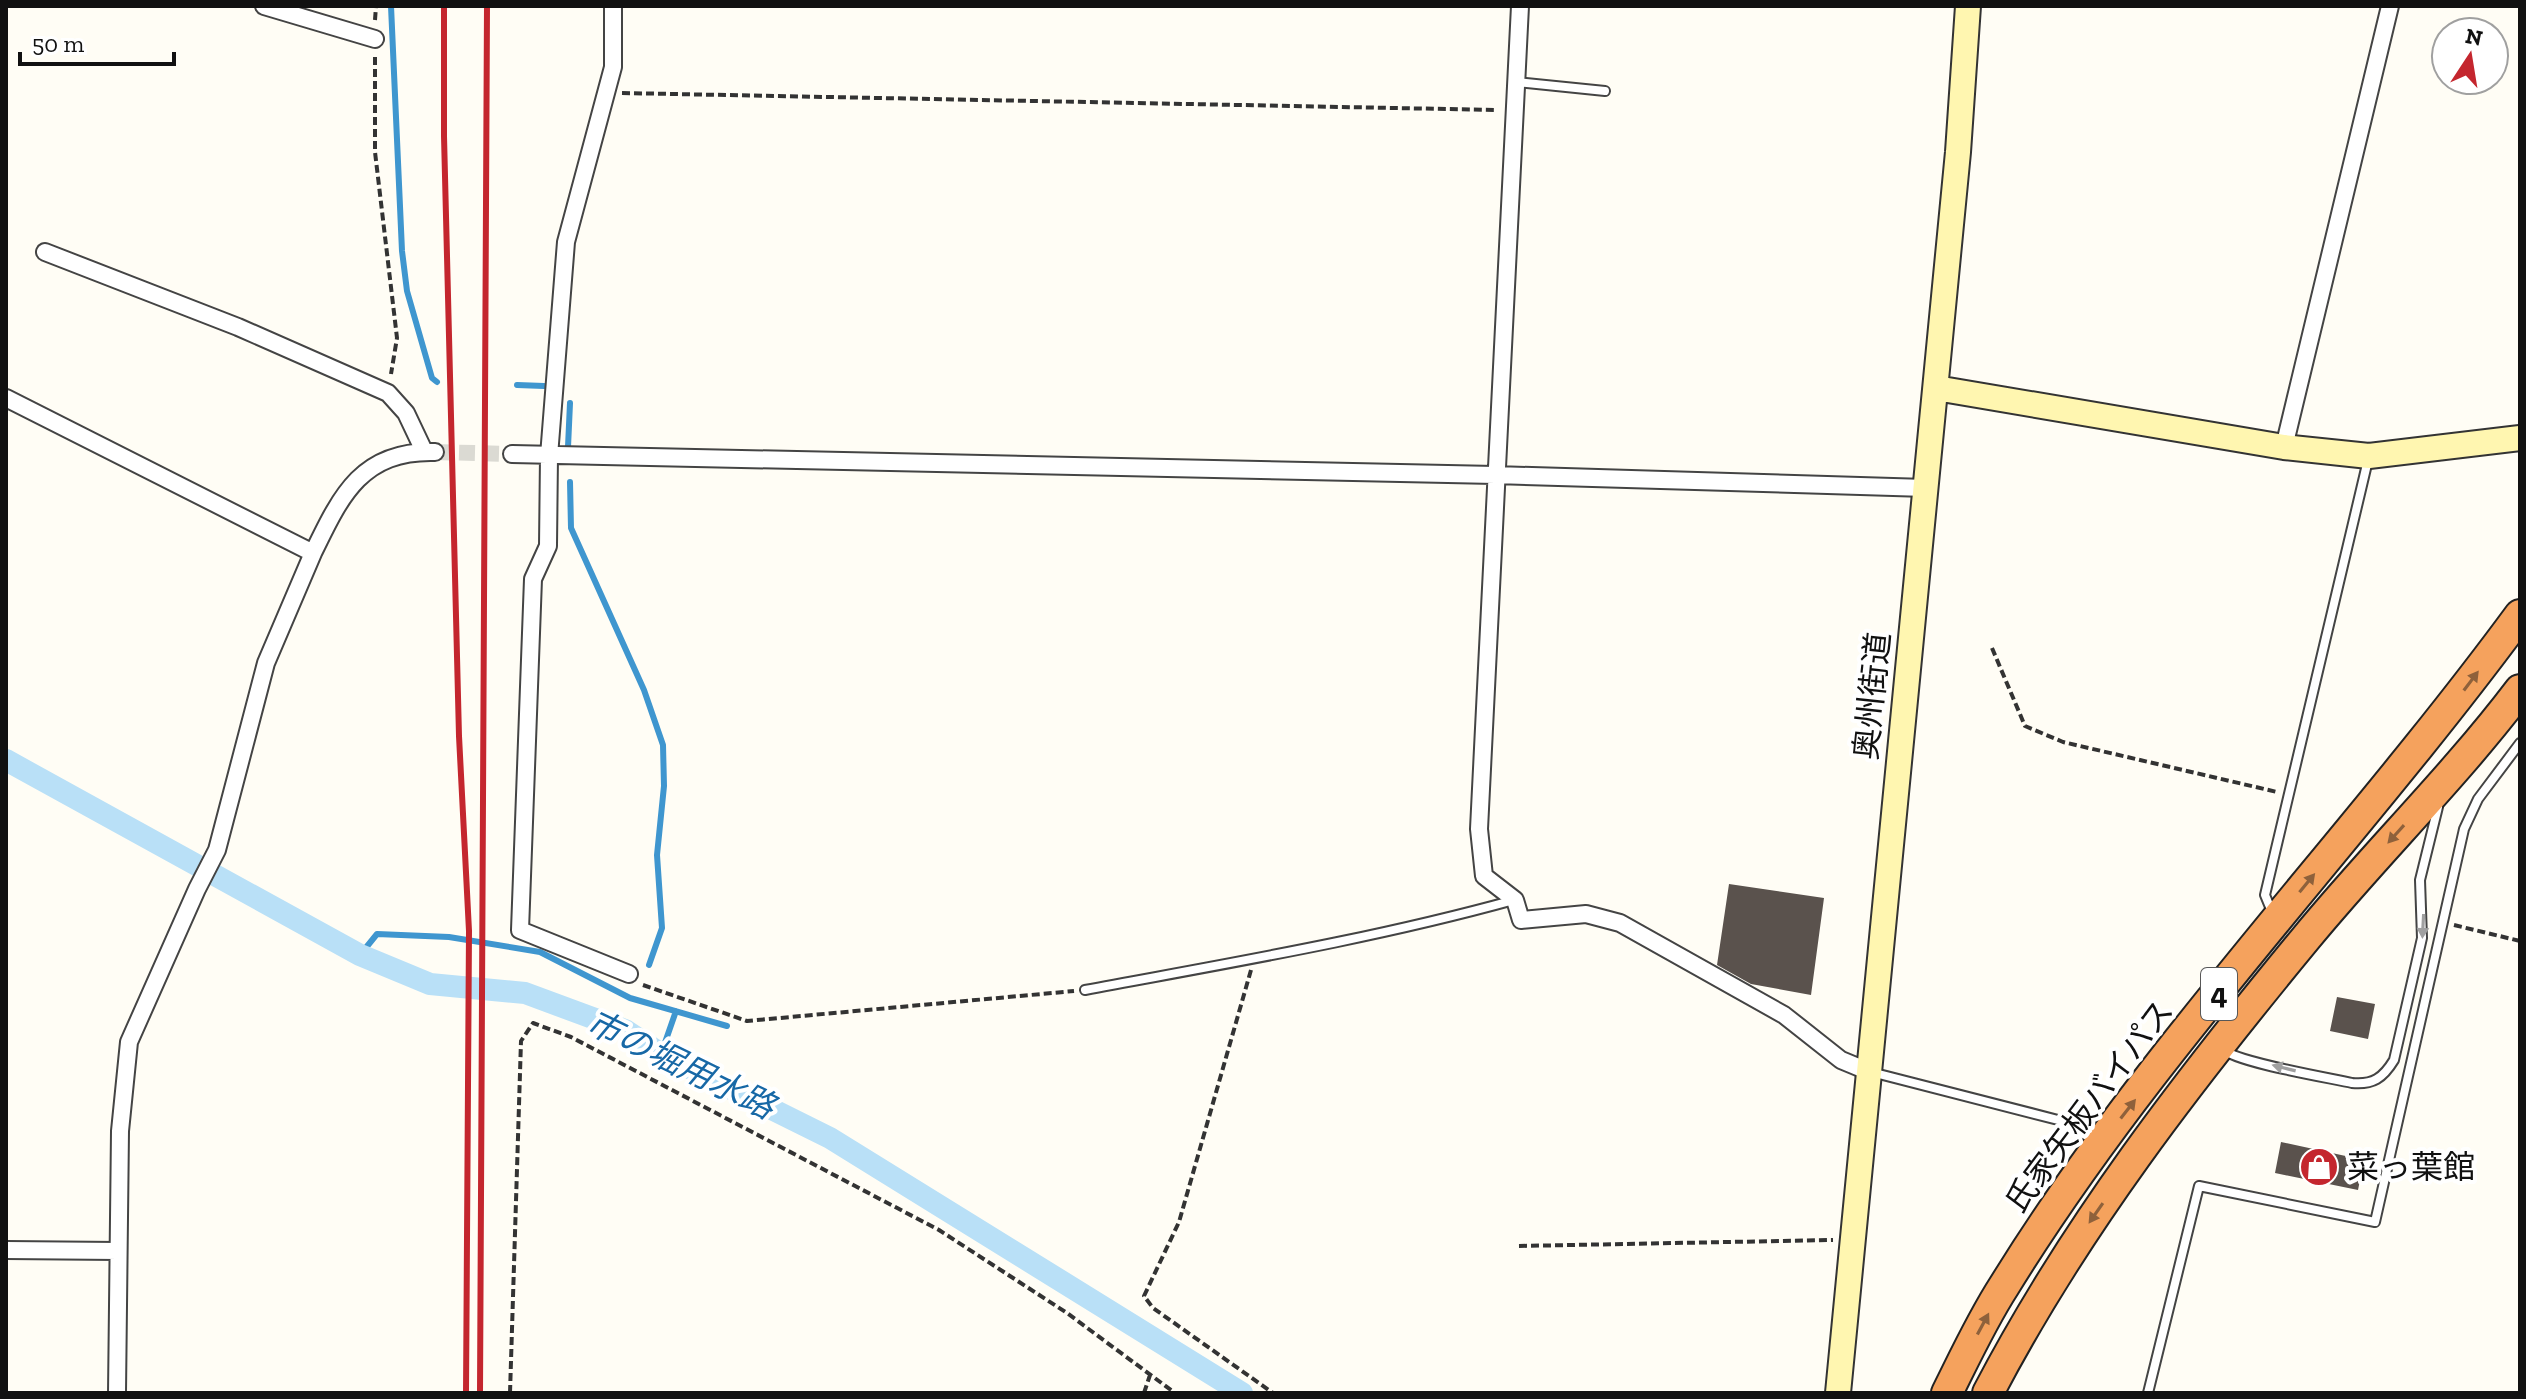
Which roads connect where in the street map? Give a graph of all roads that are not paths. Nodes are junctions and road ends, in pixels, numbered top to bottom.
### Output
1 (264, 6) edge
2 (613, 6) edge
3 (1520, 6) edge
4 (1968, 6) edge
5 (2390, 6) edge
6 (375, 39) road end
7 (1517, 82) junction
8 (1605, 91) dead end
9 (45, 252) dead end
10 (1936, 388) junction
11 (6, 398) edge
12 (2520, 438) edge
13 (2284, 447) junction
14 (512, 454) tunnel mouth
15 (549, 456) junction
16 (2369, 456) junction
17 (1495, 475) junction
18 (1926, 488) junction
19 (313, 553) junction
20 (2520, 615) edge
21 (2520, 690) edge
22 (2520, 743) edge
23 (2454, 770) junction
24 (1515, 900) junction
25 (2278, 919) junction
26 (629, 974) road end
27 (1085, 990) road end
28 (2221, 1047) junction
29 (1870, 1072) junction
30 (2100, 1144) junction
31 (6, 1250) edge
32 (118, 1251) junction
33 (117, 1393) edge
34 (1838, 1393) edge
35 (1947, 1393) edge
36 (1988, 1393) edge
37 (2148, 1393) edge

1 - 6 street
2 - 15 street
3 - 7 street
4 - 10 main road, 奥州街道
5 - 13 street
7 - 8 lane
7 - 17 street
9 - 19 street
10 - 13 main road
10 - 18 main road, 奥州街道
11 - 19 street
12 - 16 main road
13 - 16 main road
14 - 15 street
15 - 17 street
15 - 26 street
16 - 25 lane
17 - 18 street
17 - 24 street
18 - 29 main road, 奥州街道
19 - 32 street
25 -> 20 highway, 氏家矢板バイパス / 4
21 - 23 highway, 氏家矢板バイパス / 4
22 - 37 lane
23 -> 28 highway, 氏家矢板バイパス / 4
23 -> 28 lane
24 - 27 lane
24 - 29 street
30 -> 25 highway, 氏家矢板バイパス / 4
28 -> 36 highway, 氏家矢板バイパス / 4
29 - 30 lane
29 - 34 main road, 奥州街道
35 -> 30 highway, 氏家矢板バイパス / 4
31 - 32 street
32 - 33 street

